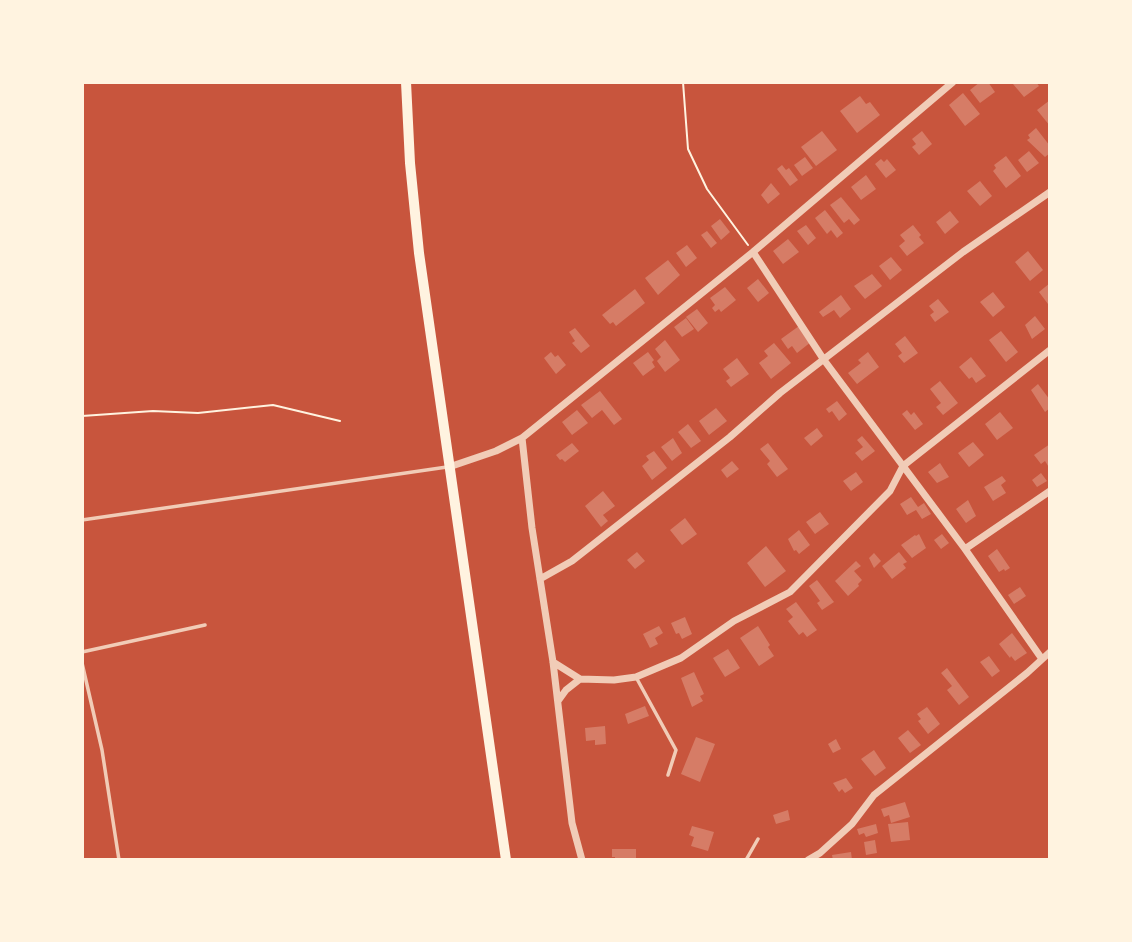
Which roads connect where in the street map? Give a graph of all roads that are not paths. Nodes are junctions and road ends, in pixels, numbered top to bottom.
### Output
1 (407, 82) edge
2 (953, 82) edge
3 (1050, 192) edge
4 (753, 252) junction
5 (1050, 350) edge
6 (824, 360) junction
7 (522, 438) junction
8 (903, 466) junction
9 (449, 467) junction
10 (1050, 491) edge
11 (82, 520) edge
12 (965, 549) junction
13 (540, 579) junction
14 (205, 625) dead end
15 (82, 652) edge
16 (1050, 652) edge
17 (1042, 659) junction
18 (553, 662) junction
19 (82, 663) edge
20 (636, 677) junction
21 (580, 679) junction
22 (557, 702) junction
23 (668, 775) dead end
24 (758, 839) dead end
25 (119, 860) edge
26 (506, 860) edge
27 (582, 860) edge
28 (746, 860) edge
29 (808, 860) edge

1 - 9 main road
2 - 4 street
3 - 6 street
4 - 6 street
4 - 7 street
5 - 8 street
6 - 8 street
6 - 13 street
7 - 9 street
7 - 13 street
8 - 12 street
8 - 20 street
9 - 11 lane
9 - 26 main road
10 - 12 street
12 - 17 street
13 - 18 street
14 - 15 lane
16 - 17 street
17 - 29 street
18 - 21 street
18 - 22 street
19 - 25 lane
20 - 21 street
20 - 23 lane
21 - 22 street
22 - 27 street
24 - 28 lane

